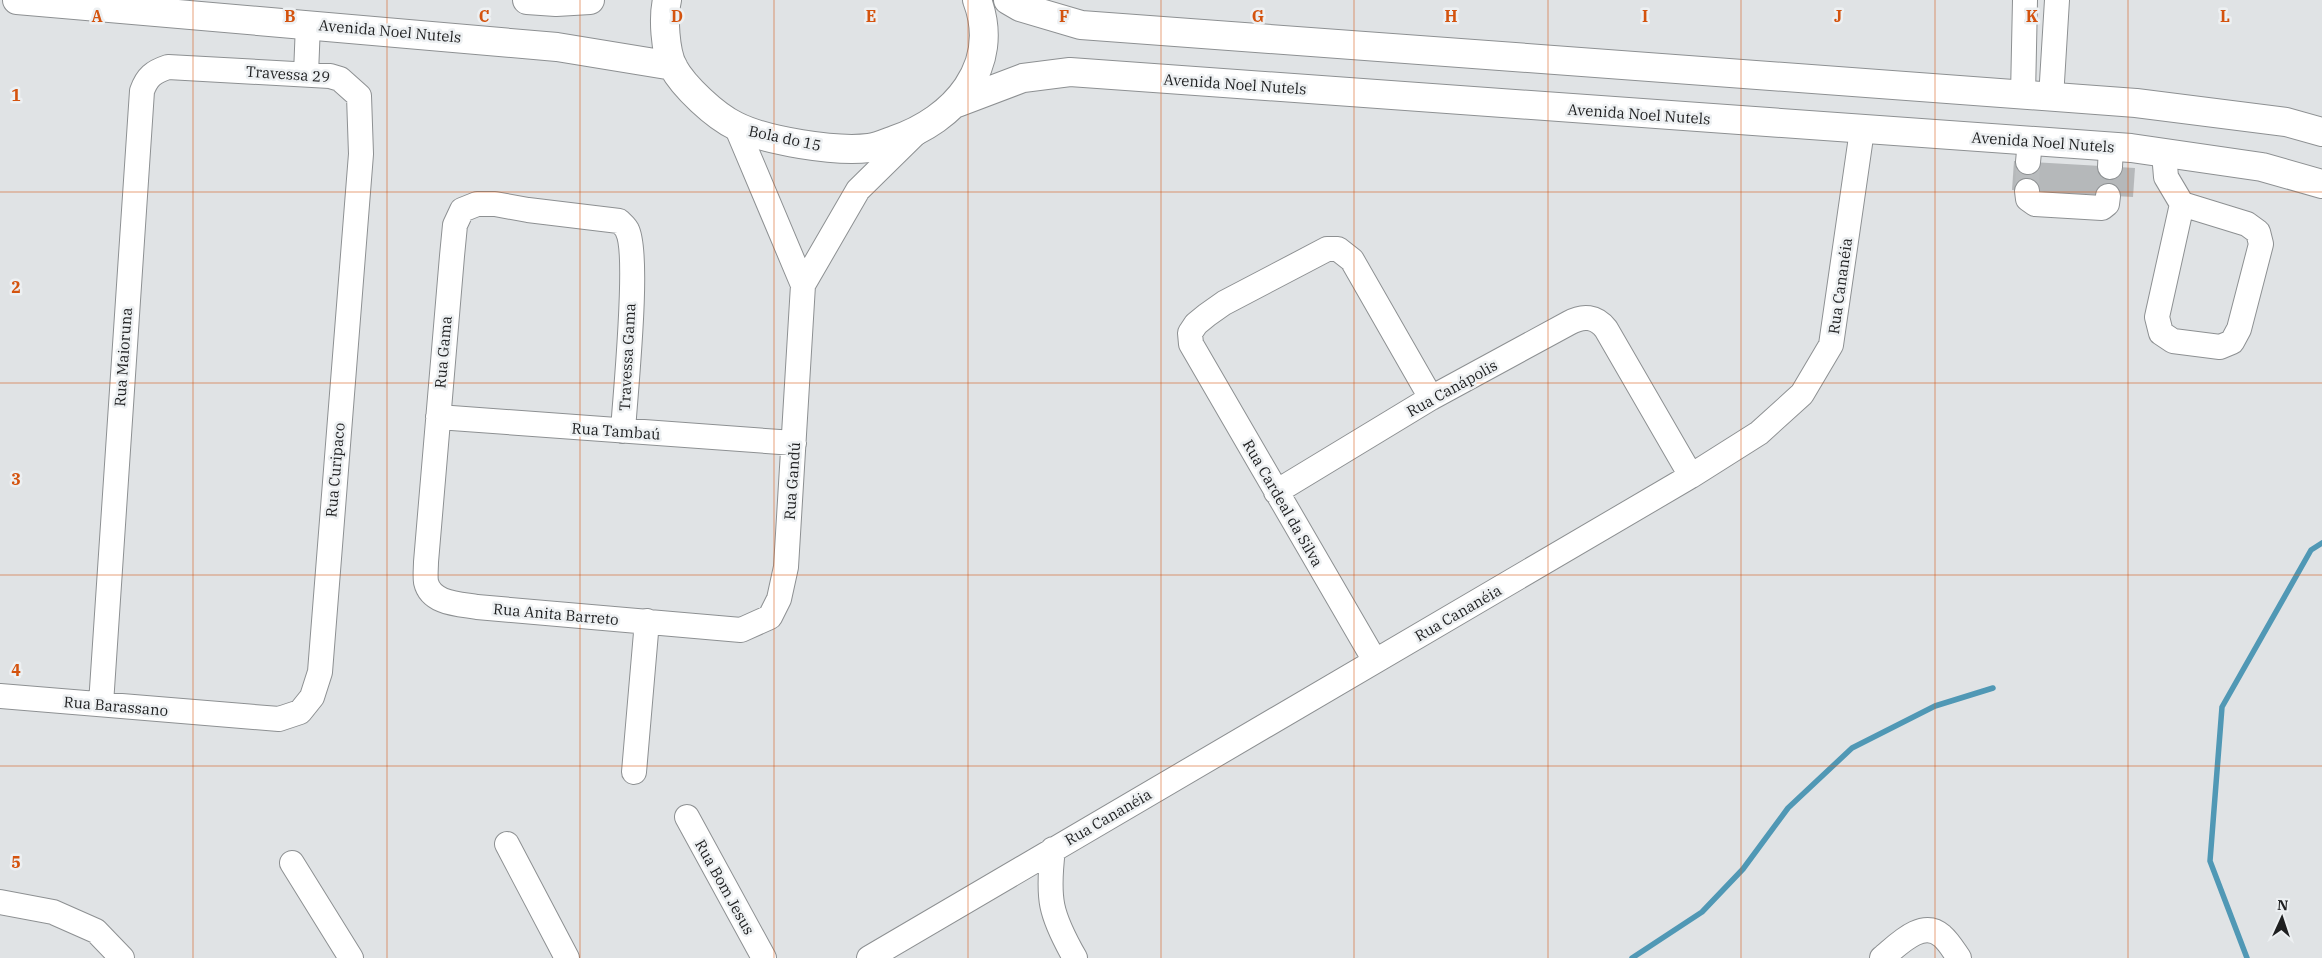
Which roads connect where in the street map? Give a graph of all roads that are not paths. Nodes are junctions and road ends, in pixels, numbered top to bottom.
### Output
1 (17, 0) edge
2 (527, 0) edge
3 (590, 0) edge
4 (667, 0) edge
5 (977, 0) edge
6 (1008, 0) edge
7 (2025, 0) edge
8 (2057, 0) edge
9 (308, 24) junction
10 (673, 66) junction
11 (212, 69) joint
12 (306, 74) junction
13 (2023, 95) junction
14 (2051, 98) junction
15 (956, 103) junction
16 (736, 126) junction
17 (1862, 130) junction
18 (2322, 132) edge
19 (917, 133) junction
20 (2164, 153) junction
21 (361, 154) joint
22 (2322, 184) edge
23 (2027, 191) dead end
24 (2108, 196) dead end
25 (2182, 204) junction
26 (632, 283) joint
27 (803, 285) junction
28 (1431, 398) junction
29 (438, 417) junction
30 (623, 431) junction
31 (794, 443) junction
32 (1691, 476) junction
33 (1276, 492) junction
34 (426, 562) joint
35 (647, 621) junction
36 (715, 627) joint
37 (1375, 661) junction
38 (0, 696) edge
39 (101, 704) junction
40 (232, 716) joint
41 (634, 772) dead end
42 (687, 817) dead end
43 (507, 844) dead end
44 (1053, 849) junction
45 (292, 863) dead end
46 (0, 902) edge
47 (122, 958) edge
48 (351, 958) edge
49 (567, 958) edge
50 (764, 958) edge
51 (869, 958) edge
52 (1075, 958) edge
53 (1882, 958) edge
54 (1959, 958) edge

1 - 9 main road, Avenida Noel Nutels
2 - 3 main road
4 - 10 main road, Bola do 15
5 - 15 main road, Bola do 15
6 - 13 main road
7 - 13 street
8 - 14 street
9 - 10 main road, Avenida Noel Nutels
9 - 12 street
10 - 16 main road, Bola do 15
11 - 12 street, Travessa 29
11 - 39 street, Rua Maioruna
12 - 21 street, Travessa 29
13 - 14 main road
14 - 18 main road
15 - 17 main road, Avenida Noel Nutels
15 - 19 main road, Bola do 15
16 - 19 main road, Bola do 15
16 - 27 street, Rua Gandú
17 - 20 main road, Avenida Noel Nutels
17 - 32 street, Rua Cananéia
19 - 27 street, Rua Gandú
20 - 22 main road, Avenida Noel Nutels
20 - 25 street
21 - 40 street, Rua Curipaco
23 - 24 street
25 - 25 street
26 - 29 street, Rua Gama
26 - 30 street, Travessa Gama
27 - 31 street, Rua Gandú
28 - 32 street, Rua Canápolis
28 - 33 street, Rua Canápolis
28 - 33 street, Rua Cardeal da Silva
29 - 30 street, Rua Tambaú
29 - 34 street, Rua Gama
30 - 31 street, Rua Tambaú
31 - 36 street, Rua Gandú
32 - 37 street, Rua Cananéia
33 - 37 street, Rua Cardeal da Silva
34 - 35 street, Rua Anita Barreto
35 - 36 street, Rua Anita Barreto
35 - 41 street
37 - 44 street, Rua Cananéia
38 - 39 street, Rua Barassano
39 - 40 street, Rua Barassano
42 - 50 street, Rua Bom Jesus
43 - 49 street
44 - 51 street, Rua Cananéia
44 - 52 street
45 - 48 street
46 - 47 street
53 - 54 street

